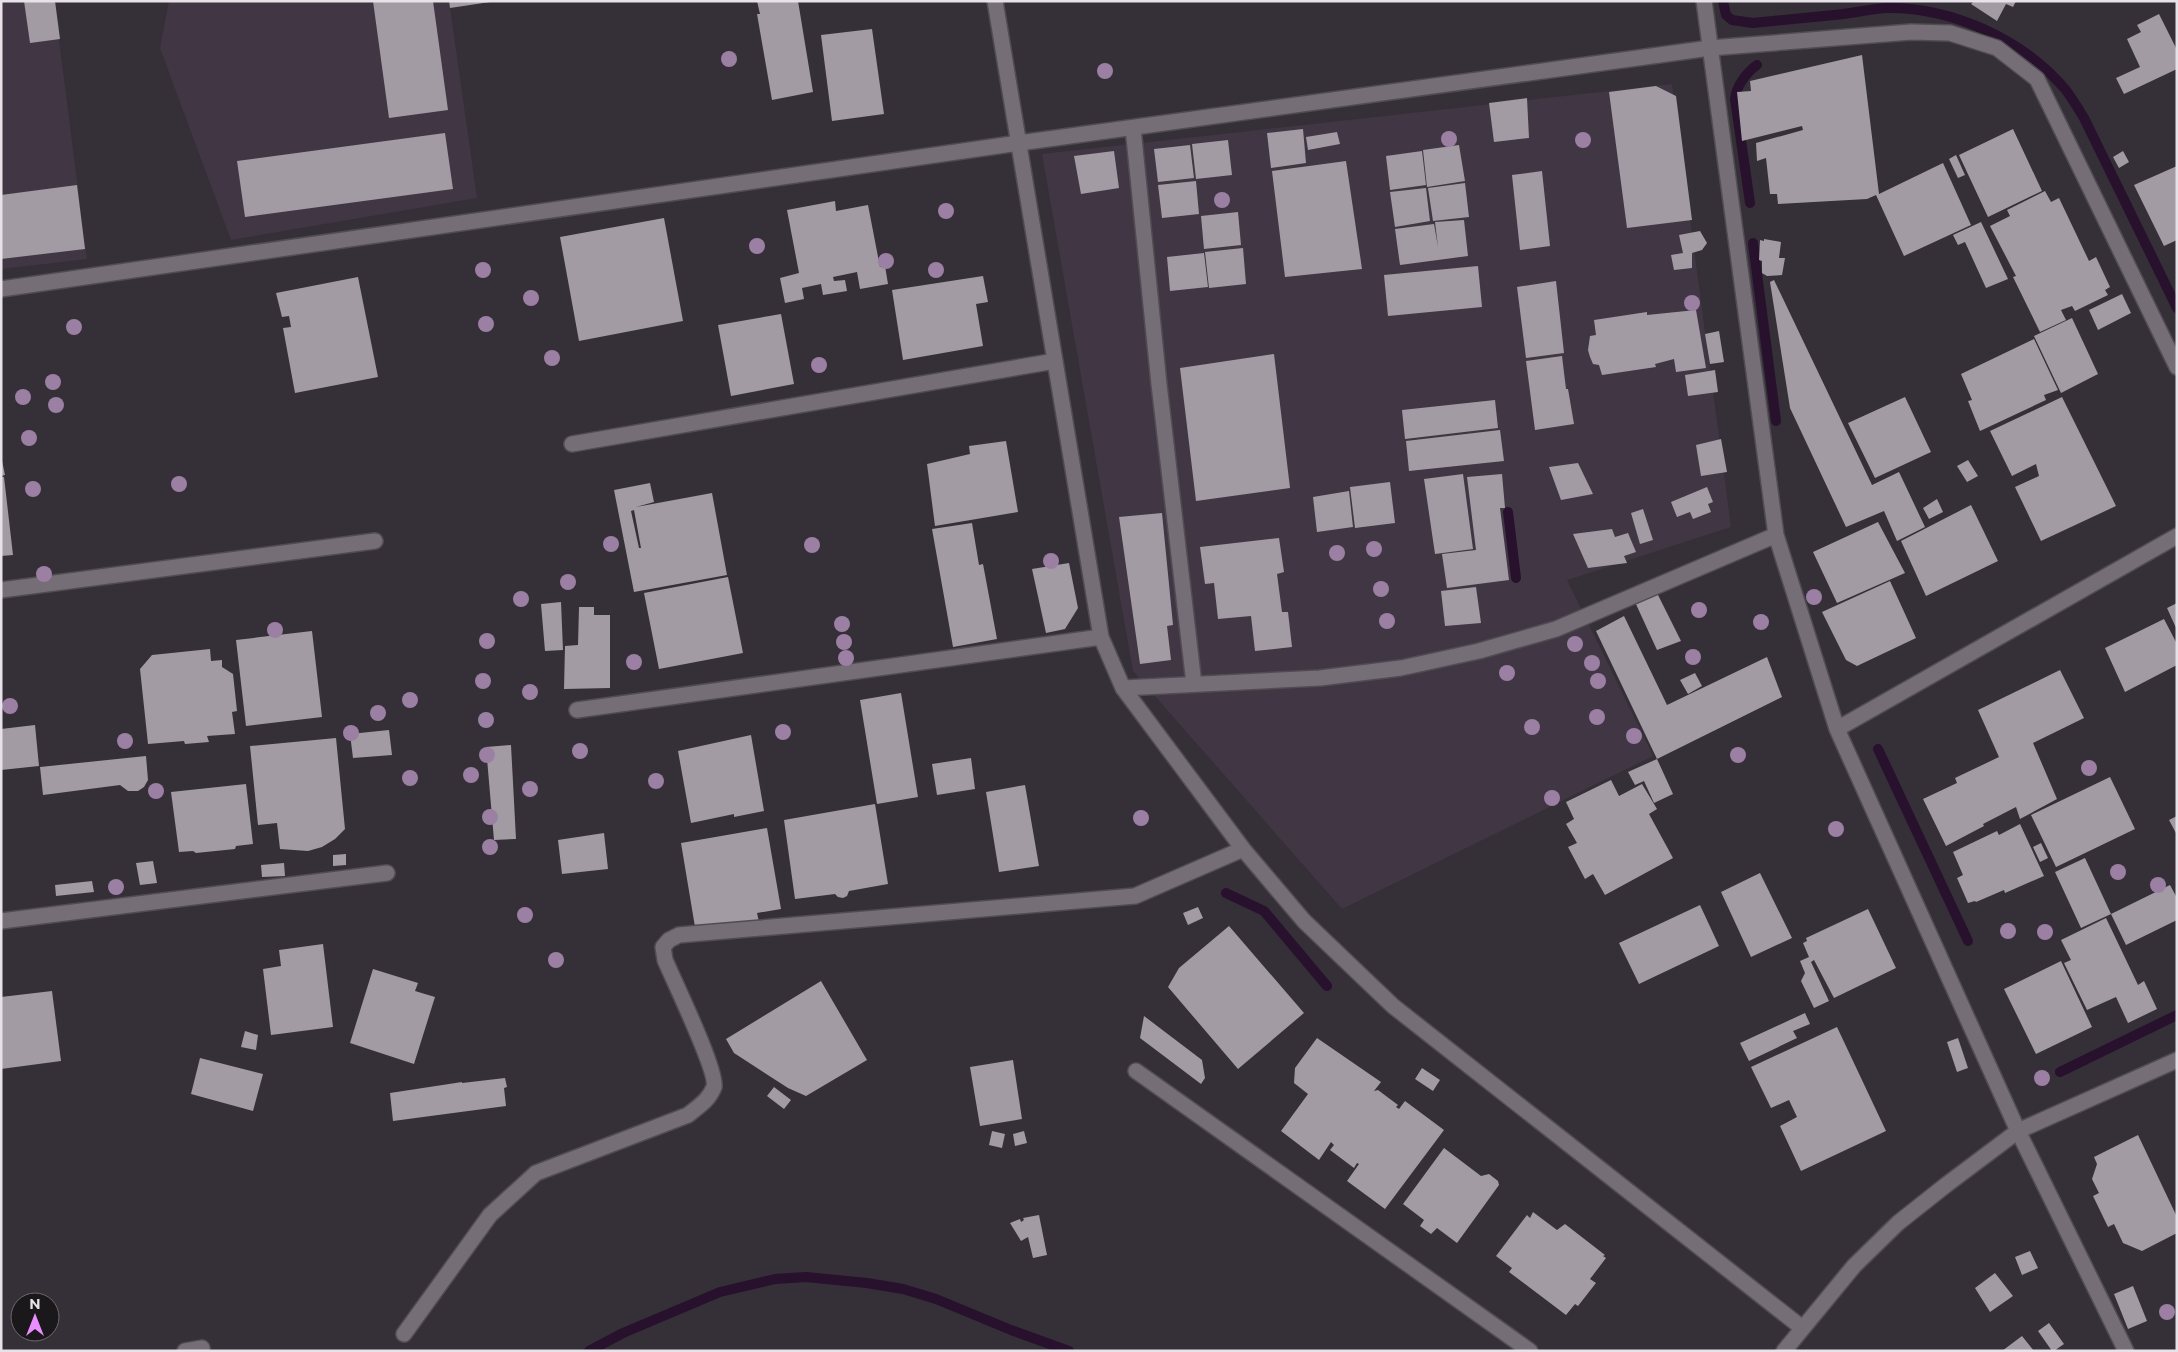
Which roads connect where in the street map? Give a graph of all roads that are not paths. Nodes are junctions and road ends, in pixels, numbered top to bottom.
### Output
1 (995, 1) edge
2 (1704, 1) edge
3 (1710, 48) junction
4 (1133, 128) junction
5 (1019, 143) junction
6 (1, 289) edge
7 (1055, 361) junction
8 (2177, 367) edge
9 (572, 444) dead end
10 (1776, 536) junction
11 (2177, 536) edge
12 (375, 541) dead end
13 (1, 590) edge
14 (1101, 637) junction
15 (1194, 684) junction
16 (1123, 688) junction
17 (577, 710) dead end
18 (1837, 729) junction
19 (1242, 849) junction
20 (388, 873) dead end
21 (1, 921) edge
22 (2177, 1060) edge
23 (1136, 1071) dead end
24 (2018, 1131) junction
25 (1801, 1328) junction
26 (404, 1334) dead end
27 (202, 1348) dead end
28 (185, 1351) edge
29 (1530, 1351) edge
30 (1784, 1351) edge
31 (2126, 1351) edge

1 - 5 street
2 - 3 street
3 - 4 street
3 - 8 street
3 - 10 street
4 - 5 street
4 - 15 street
5 - 6 street
5 - 7 street
7 - 9 street
7 - 14 street
10 - 15 street
10 - 18 street
11 - 18 street
12 - 13 street
14 - 16 street
14 - 17 street
15 - 16 street
16 - 19 street
18 - 24 street
19 - 25 street
19 - 26 street
20 - 21 street
22 - 24 street
23 - 29 street
24 - 25 street
24 - 31 street
25 - 30 street
27 - 28 street

